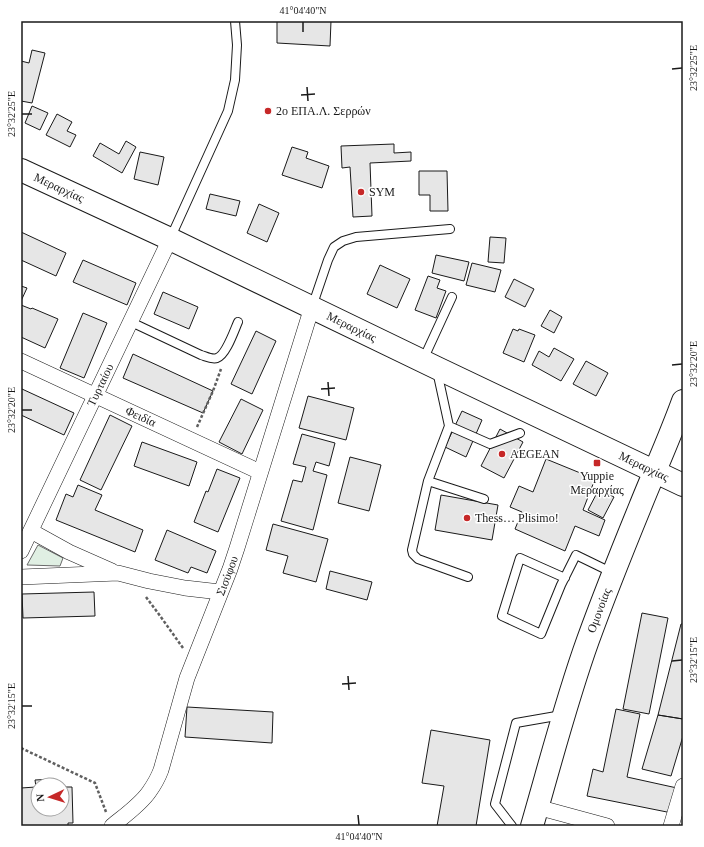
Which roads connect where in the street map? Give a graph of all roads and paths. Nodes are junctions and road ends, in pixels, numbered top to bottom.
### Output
1 (235, 21) edge
2 (21, 170) edge
3 (450, 228) dead end
4 (170, 239) junction
5 (452, 298) dead end
6 (312, 308) junction
7 (130, 322) junction
8 (238, 322) dead end
9 (220, 356) junction
10 (21, 361) edge
11 (430, 365) junction
12 (95, 396) junction
13 (683, 401) edge
14 (449, 426) junction
15 (520, 432) dead end
16 (191, 440) junction
17 (260, 472) junction
18 (655, 472) junction
19 (428, 481) junction
20 (682, 486) edge
21 (484, 499) dead end
22 (30, 531) junction
23 (21, 551) edge
24 (613, 573) junction
25 (122, 574) junction
26 (21, 577) edge
27 (468, 577) dead end
28 (565, 578) junction
29 (220, 592) junction
30 (193, 661) junction
31 (563, 715) junction
32 (21, 748) edge
33 (683, 786) edge
34 (535, 816) edge
35 (110, 822) edge
36 (512, 826) edge
37 (607, 826) edge
38 (671, 826) edge

1 - 4 lane
2 - 4 main road, Μεραρχίας
3 - 6 lane
4 - 6 main road, Μεραρχίας
4 - 7 street, Τυρταίου
5 - 11 lane
6 - 11 main road, Μεραρχίας
6 - 17 street, Σισύφου
7 - 9 lane
7 - 12 street, Τυρταίου
8 - 9 lane
9 - 16 path
10 - 12 street, Φειδία
11 - 14 lane
11 - 18 main road, Μεραρχίας
12 - 16 street, Φειδία
12 - 22 street, Τυρταίου
13 - 18 main road, Ομονοίας
14 - 15 lane
14 - 19 lane
16 - 17 street, Φειδία
17 - 29 street, Σισύφου
18 - 20 main road, Μεραρχίας
18 - 24 main road, Ομονοίας
19 - 21 lane
19 - 27 lane
22 - 23 street, Τυρταίου
22 - 25 street
24 - 28 lane
24 - 31 main road, Ομονοίας
25 - 26 street
25 - 29 street
25 - 30 path
28 - 28 lane
29 - 30 street, Σισύφου
30 - 35 street, Σισύφου
31 - 34 main road, Ομονοίας
31 - 36 lane
32 - 35 path
33 - 38 street
34 - 37 street

